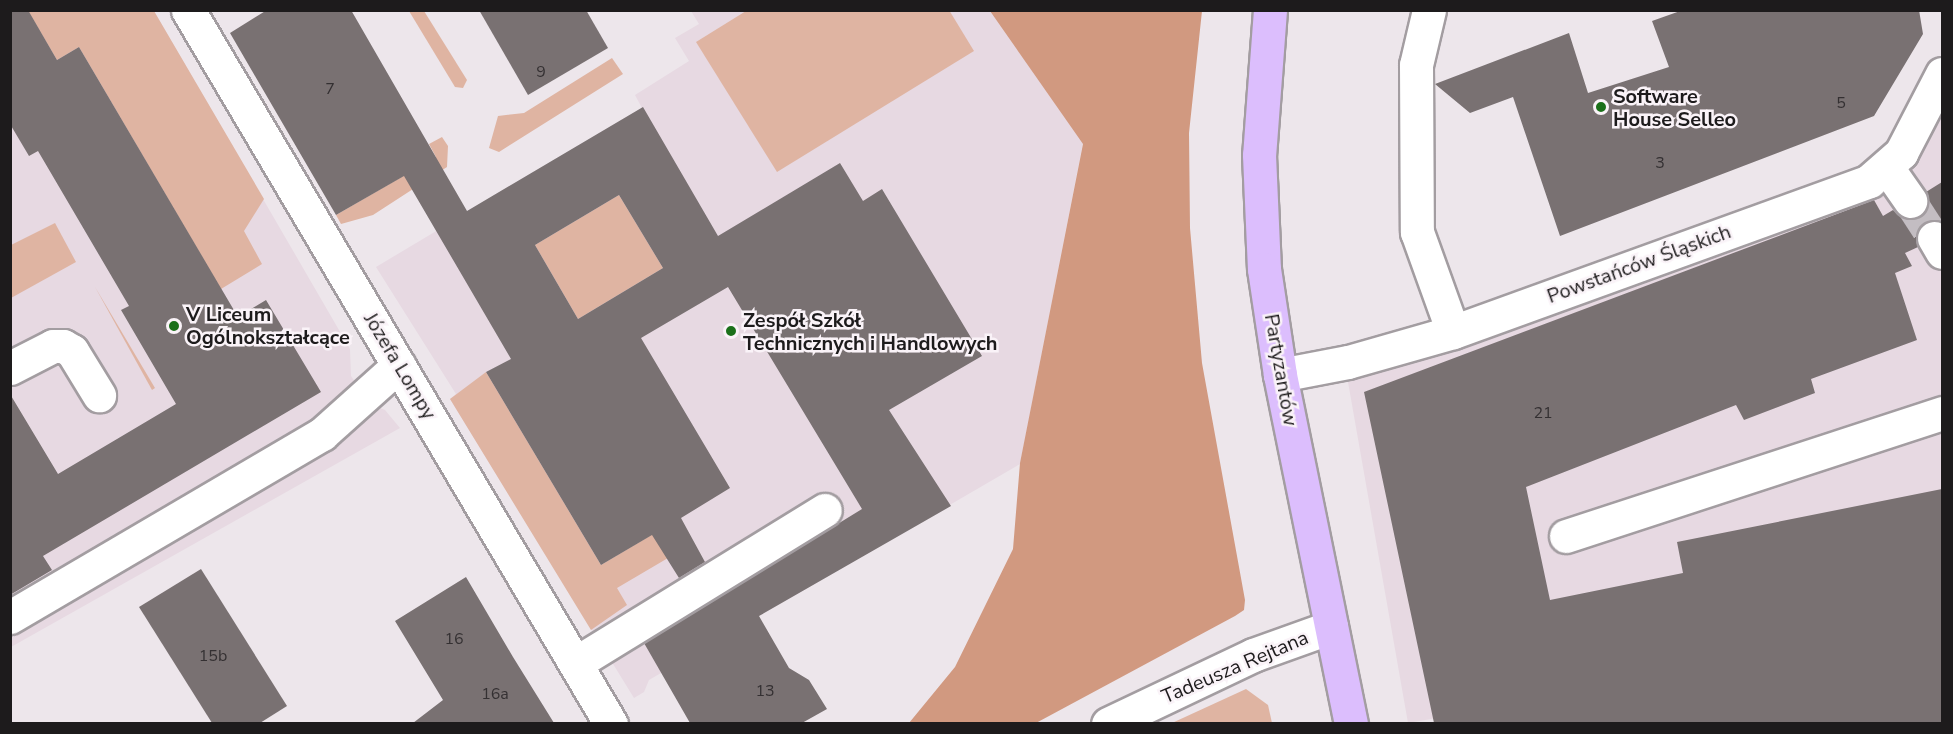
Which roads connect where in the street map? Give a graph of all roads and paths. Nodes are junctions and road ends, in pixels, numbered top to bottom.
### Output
1 (188, 10) edge
2 (1270, 10) edge
3 (1429, 10) edge
4 (1942, 74) edge
5 (1888, 169) junction
6 (1910, 201) tunnel mouth
7 (1453, 332) junction
8 (399, 365) junction
9 (10, 368) edge
10 (1280, 375) junction
11 (99, 395) dead end
12 (1942, 413) edge
13 (825, 510) dead end
14 (1566, 536) dead end
15 (10, 617) edge
16 (1331, 627) junction
17 (576, 663) junction
18 (611, 723) edge
19 (1108, 723) edge
20 (1351, 723) edge

1 - 8 street, Józefa Lompy
2 - 10 main road, Partyzantów
3 - 7 street
4 - 5 street
5 - 6 street
5 - 7 street, Powstańców Śląskich
7 - 10 street, Powstańców Śląskich
8 - 15 street
8 - 17 street, Józefa Lompy
9 - 11 street
10 - 16 main road, Partyzantów
12 - 14 street
13 - 17 street
16 - 19 street, Tadeusza Rejtana
16 - 20 main road, Partyzantów
17 - 18 street, Józefa Lompy

